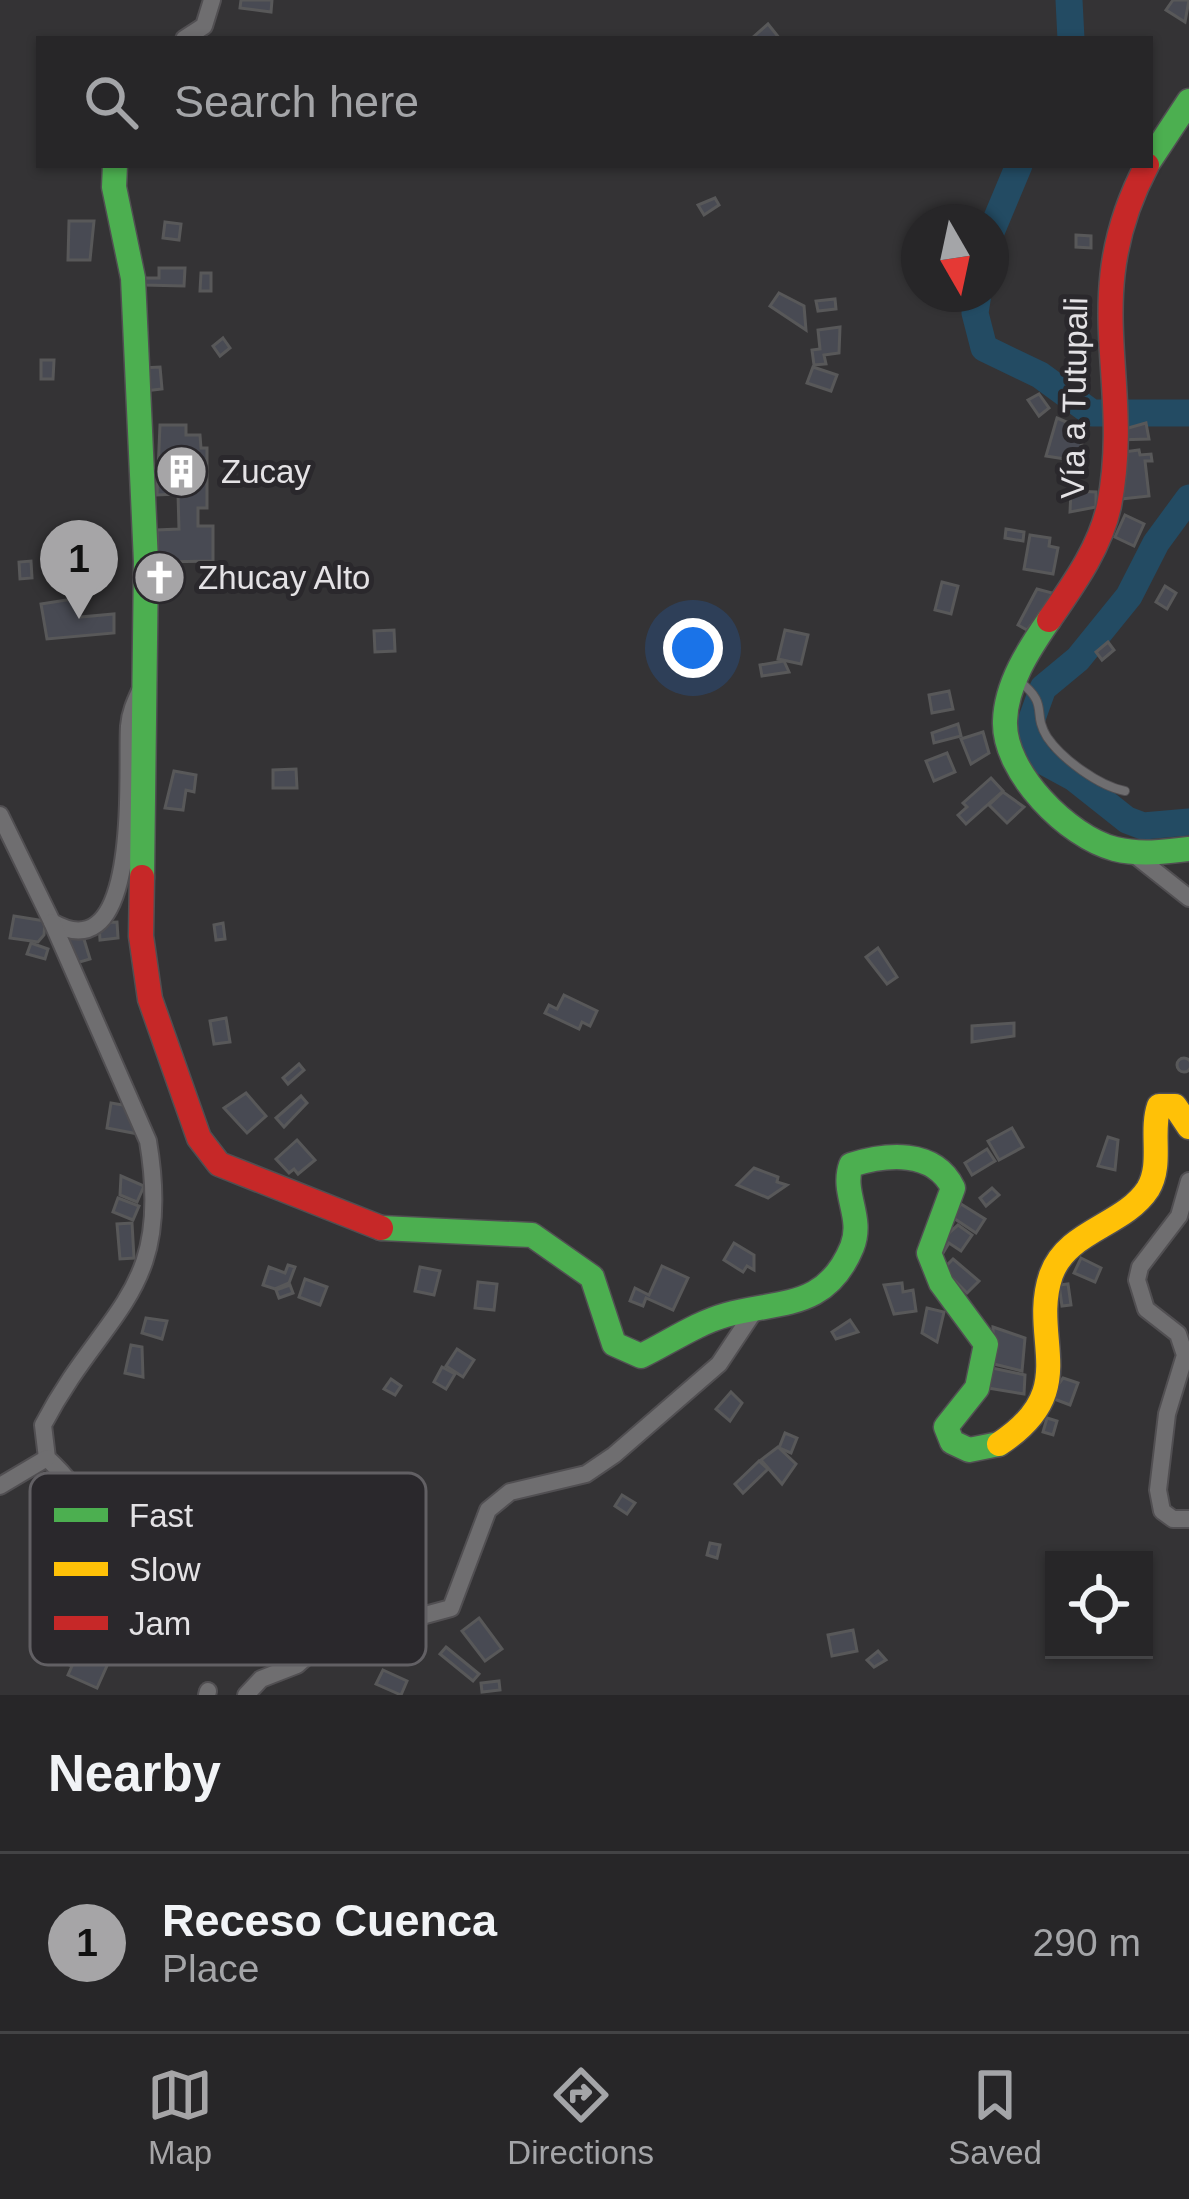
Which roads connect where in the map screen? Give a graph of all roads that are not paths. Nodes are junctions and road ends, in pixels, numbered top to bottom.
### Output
1 (212, 0) edge
2 (189, 36) edge
3 (1189, 101) edge
4 (1153, 155) edge
5 (115, 168) edge
6 (1144, 168) edge
7 (145, 679) junction
8 (1019, 681) junction
9 (1125, 790) dead end
10 (0, 815) edge
11 (9, 849) edge
12 (1189, 849) edge
13 (1136, 856) junction
14 (1189, 898) edge
15 (52, 922) junction
16 (1189, 1127) edge
17 (1189, 1180) edge
18 (755, 1310) junction
19 (47, 1457) junction
20 (64, 1473) edge
21 (0, 1486) edge
22 (1189, 1520) edge
23 (426, 1615) edge
24 (297, 1665) edge
25 (246, 1695) edge

1 - 2 street
3 - 4 street, Vía a Tutupali
5 - 7 street
6 - 8 street, Vía a Tutupali
7 - 15 street
7 - 18 street
8 - 9 lane
8 - 13 street, Vía a Tutupali
10 - 11 street
11 - 15 street
12 - 13 street
13 - 14 street
15 - 19 street
16 - 18 street
17 - 22 street
18 - 23 street
19 - 20 street
19 - 21 street
24 - 25 street

